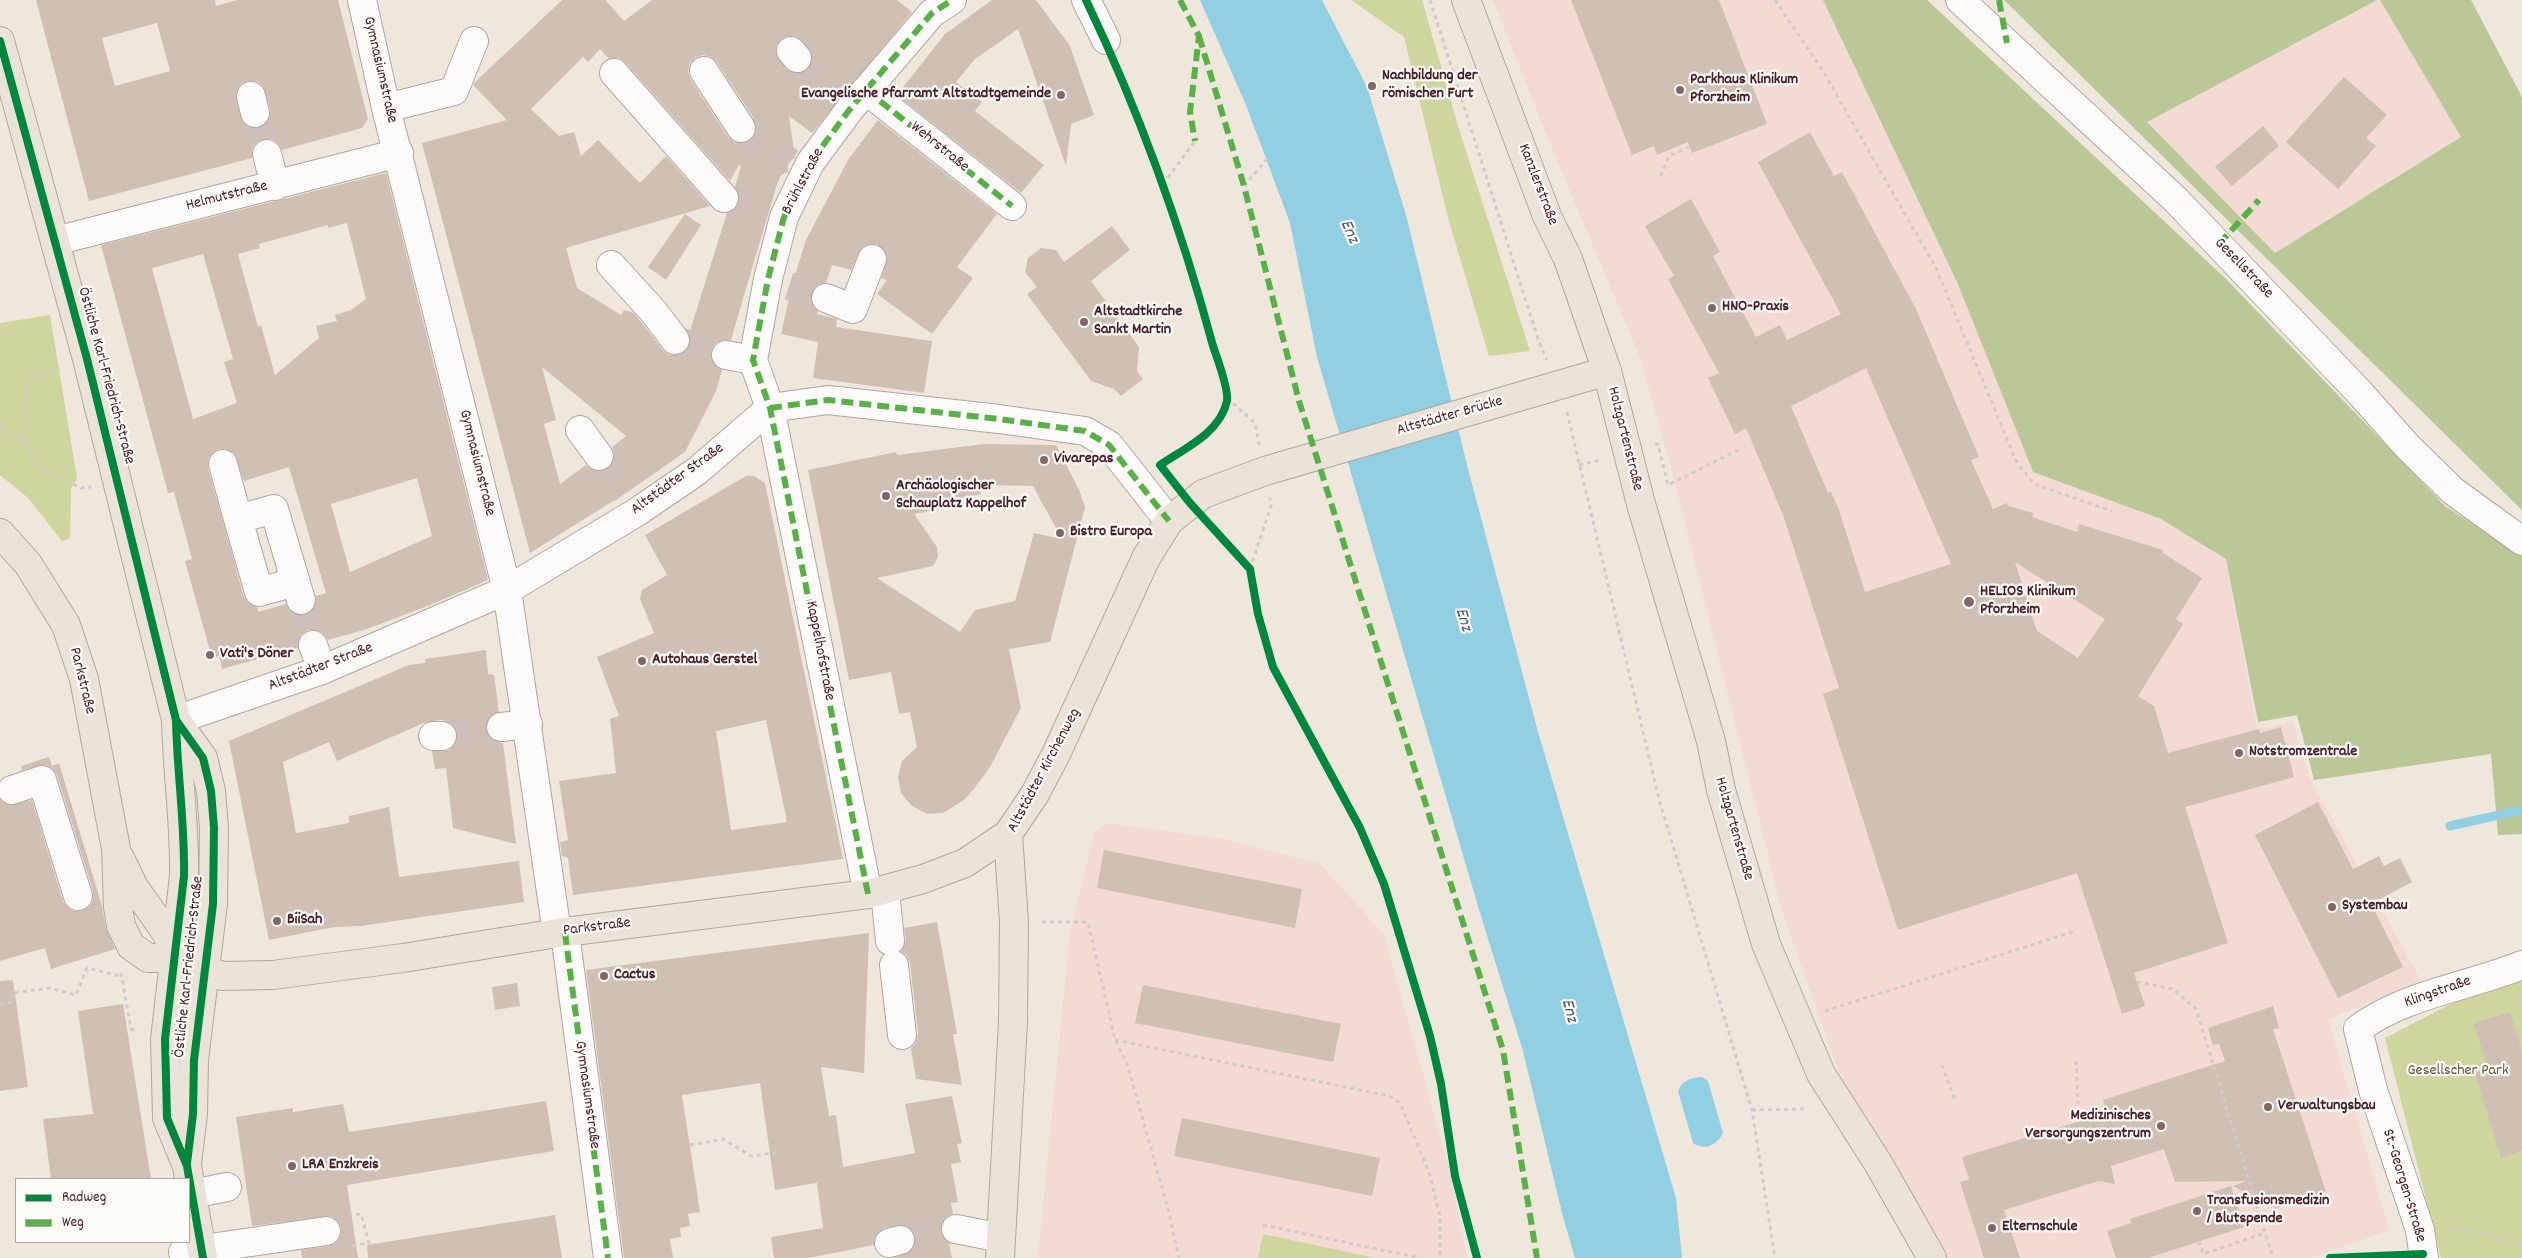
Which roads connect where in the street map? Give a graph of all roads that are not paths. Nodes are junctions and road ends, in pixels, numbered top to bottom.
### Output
1 (362, 0) edge
2 (1086, 0) edge
3 (1466, 0) edge
4 (1960, 0) edge
5 (936, 4) edge
6 (1106, 40) dead end
7 (0, 41) edge
8 (474, 41) dead end
9 (704, 71) dead end
10 (614, 74) dead end
11 (852, 100) junction
12 (386, 108) junction
13 (741, 128) tunnel mouth
14 (399, 153) junction
15 (266, 154) tunnel mouth
16 (275, 186) junction
17 (724, 198) tunnel mouth
18 (1012, 206) dead end
19 (55, 241) junction
20 (872, 259) dead end
21 (611, 265) dead end
22 (826, 298) tunnel mouth
23 (675, 340) tunnel mouth
24 (726, 355) tunnel mouth
25 (753, 360) junction
26 (1607, 371) junction
27 (770, 408) junction
28 (580, 430) dead end
29 (1340, 449) joint
30 (599, 456) tunnel mouth
31 (223, 464) dead end
32 (238, 519) junction
33 (1169, 521) junction
34 (0, 533) edge
35 (2522, 540) edge
36 (508, 590) junction
37 (313, 645) tunnel mouth
38 (322, 670) junction
39 (176, 720) junction
40 (528, 724) junction
41 (501, 727) tunnel mouth
42 (12, 790) dead end
43 (1008, 834) junction
44 (116, 849) junction
45 (877, 892) junction
46 (78, 896) dead end
47 (561, 933) junction
48 (176, 958) junction
49 (2522, 965) edge
50 (206, 971) junction
51 (2358, 1029) joint
52 (902, 1036) dead end
53 (187, 1166) junction
54 (189, 1178) edge
55 (190, 1183) edge
56 (227, 1187) dead end
57 (192, 1194) junction
58 (956, 1229) tunnel mouth
59 (326, 1230) dead end
60 (1000, 1248) edge
61 (196, 1253) edge
62 (608, 1258) edge
63 (1932, 1258) edge
64 (2424, 1258) edge

1 - 12 street, Gymnasiumstraße
2 - 6 street
3 - 26 main road, Kanzlerstraße
4 - 35 street, Gesellstraße
5 - 11 street, Brühlstraße
7 - 19 main road, Östliche Karl-Friedrich-Straße
8 - 12 street
9 - 13 street
10 - 17 street
11 - 18 street, Wehrstraße
11 - 25 street, Brühlstraße
12 - 14 street, Gymnasiumstraße
14 - 16 street, Helmutstraße
14 - 36 street, Gymnasiumstraße
15 - 16 street
16 - 19 street, Helmutstraße
19 - 39 main road, Östliche Karl-Friedrich-Straße
20 - 22 street
21 - 23 street
24 - 25 street
25 - 27 street
26 - 29 main road, Altstädter Brücke
26 - 63 main road, Holzgartenstraße
27 - 33 street
27 - 36 street, Altstädter Straße
27 - 45 street, Kappelhofstraße
28 - 30 street
29 - 33 main road, Altstädter Kirchenweg
31 - 32 street
32 - 32 street
33 - 43 main road, Altstädter Kirchenweg
34 - 44 main road, Parkstraße
36 - 38 street, Altstädter Straße
36 - 40 street, Gymnasiumstraße
37 - 38 street
38 - 39 street, Altstädter Straße
39 - 48 main road, Östliche Karl-Friedrich-Straße
39 - 50 main road, Östliche Karl-Friedrich-Straße
40 - 41 street
40 - 47 street, Gymnasiumstraße
42 - 46 street
43 - 45 main road, Parkstraße
43 - 60 main road, Altstädter Kirchenweg
44 - 48 main road, Parkstraße
44 - 48 main road, Parkstraße
45 - 47 main road, Parkstraße
45 - 52 street, Kappelhofstraße
47 - 50 main road, Parkstraße
47 - 62 street, Gymnasiumstraße
48 - 50 main road, Parkstraße
48 - 53 main road, Östliche Karl-Friedrich-Straße
49 - 51 street, Klingstraße
50 - 53 main road, Östliche Karl-Friedrich-Straße
51 - 64 street, St.-Georgen-Straße
53 - 54 main road, Östliche Karl-Friedrich-Straße
55 - 57 main road, Östliche Karl-Friedrich-Straße
56 - 57 street
57 - 61 main road, Östliche Karl-Friedrich-Straße
58 - 60 street
59 - 61 street

